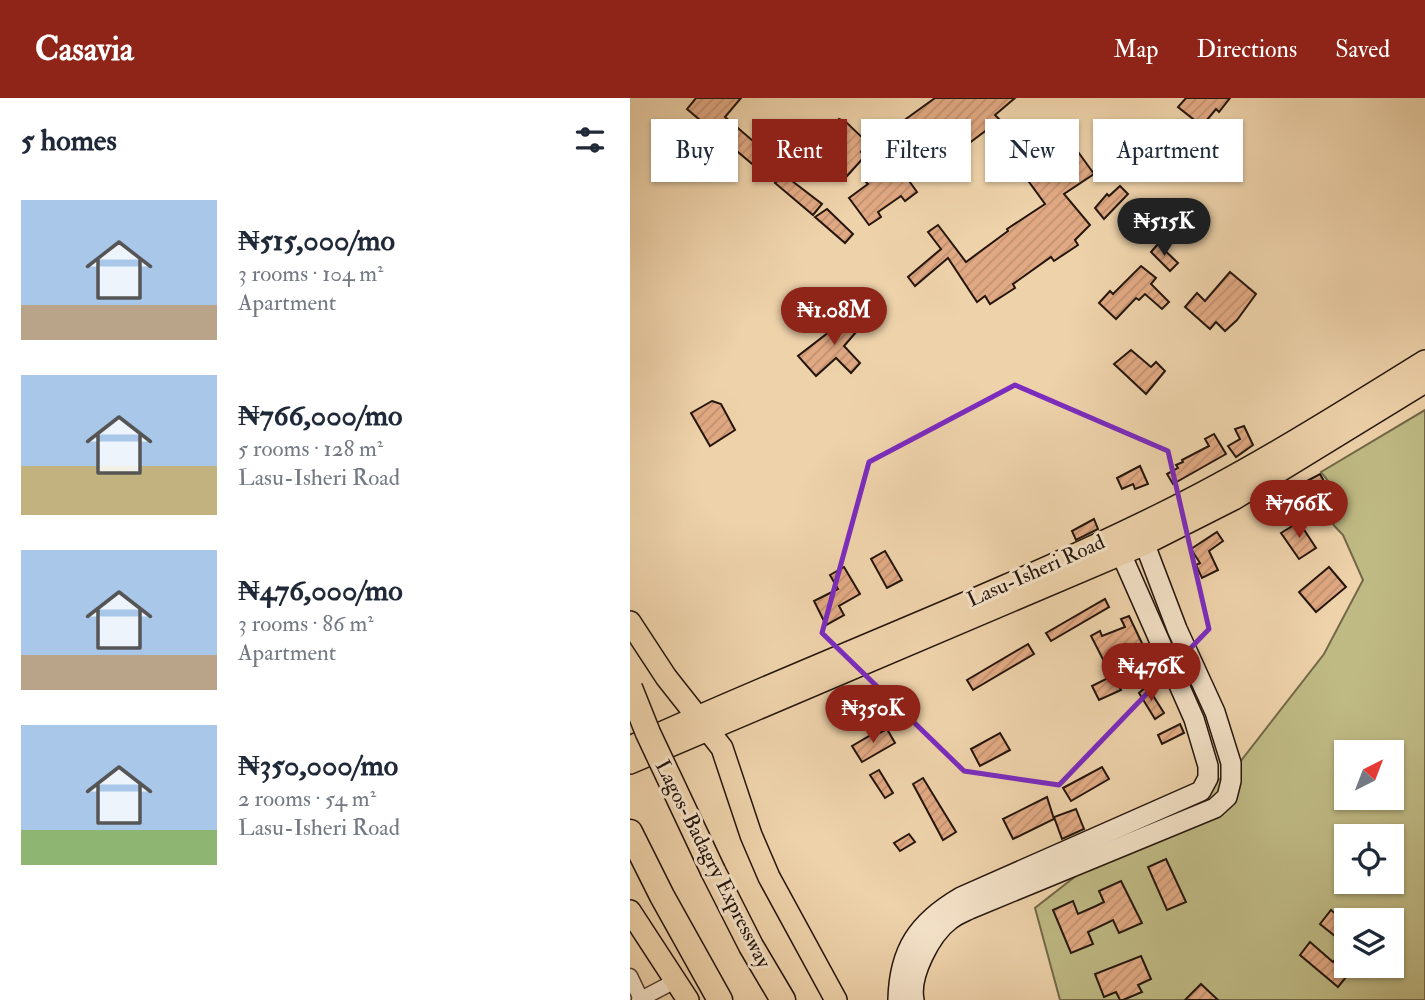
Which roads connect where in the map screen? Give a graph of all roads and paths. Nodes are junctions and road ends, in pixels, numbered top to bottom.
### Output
1 (1425, 361) edge
2 (1425, 382) edge
3 (1141, 535) junction
4 (1117, 546) junction
5 (630, 622) edge
6 (630, 688) edge
7 (702, 723) junction
8 (630, 747) edge
9 (630, 763) edge
10 (630, 832) edge
11 (630, 911) edge
12 (630, 976) edge
13 (677, 980) junction
14 (640, 999) edge
15 (688, 1000) edge
16 (720, 1000) edge
17 (783, 1000) edge
18 (836, 1000) edge
19 (898, 1000) edge
20 (914, 1000) edge

1 - 3 main road, Lasu-Isheri Road
2 - 3 main road, Lasu-Isheri Road
3 - 4 main road, Lasu-Isheri Road
3 - 20 main road
4 - 7 main road, Lasu-Isheri Road
4 - 19 main road
5 - 7 main road
6 - 17 highway, Lagos-Badagry Expressway, bridge
7 - 8 main road, Lasu-Isheri Road
7 - 9 main road, Lasu-Isheri Road
7 - 18 main road
10 - 16 highway
11 - 13 main road
12 - 14 street
13 - 14 street
13 - 15 main road

